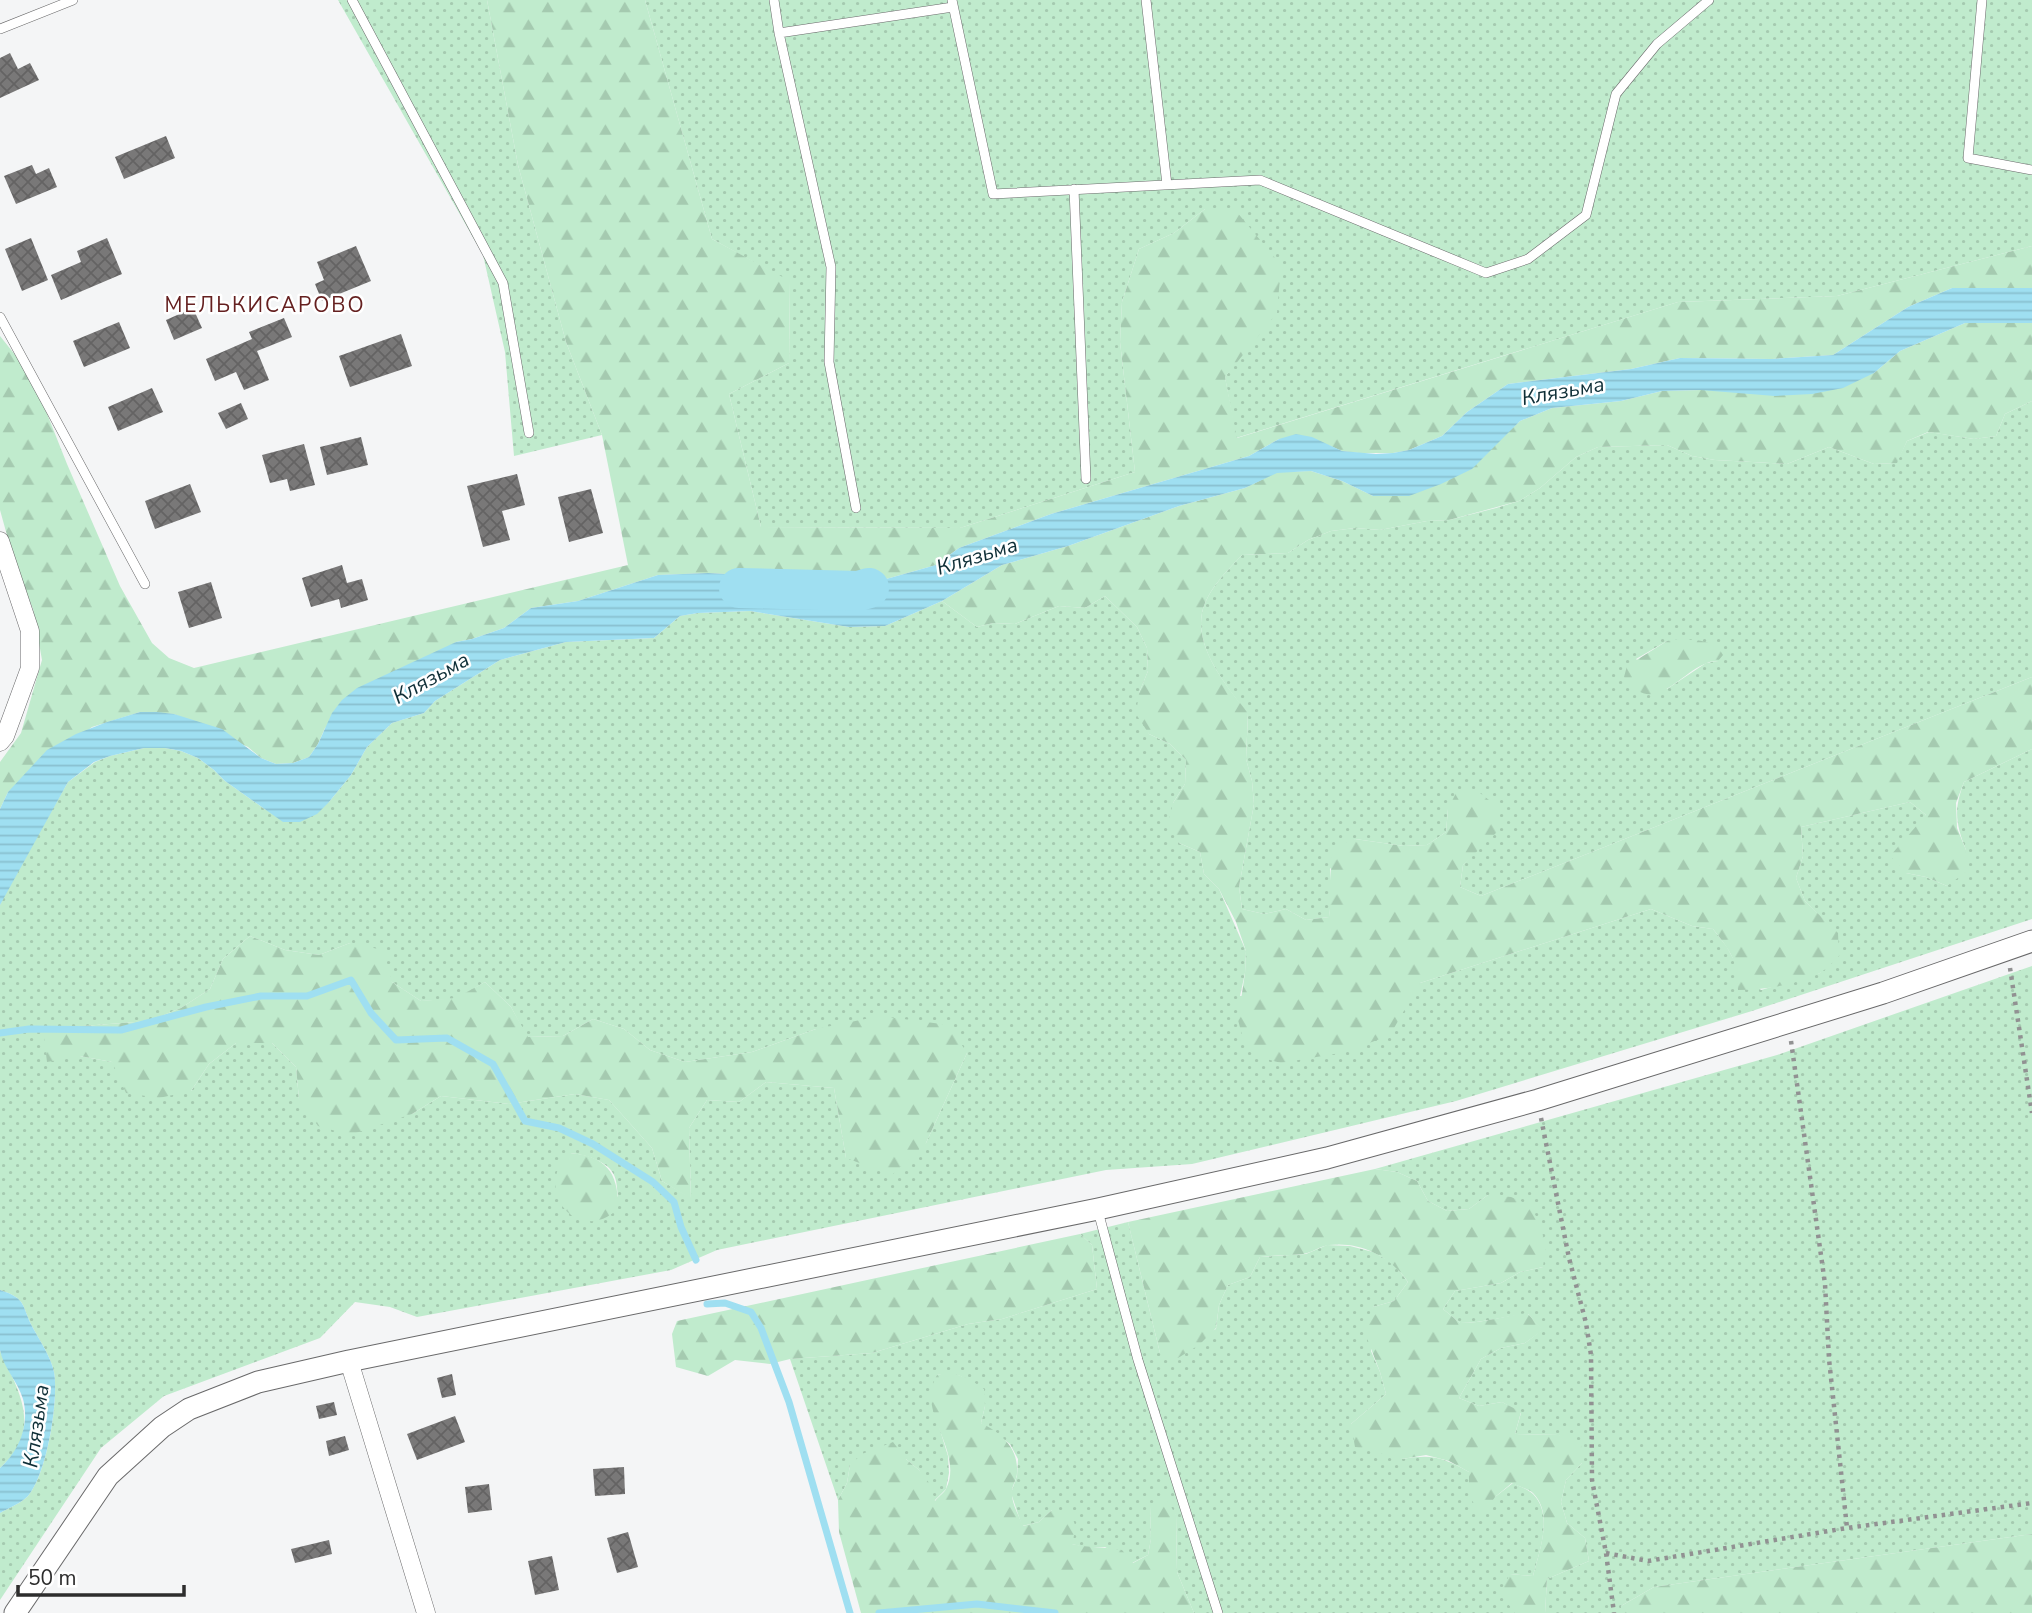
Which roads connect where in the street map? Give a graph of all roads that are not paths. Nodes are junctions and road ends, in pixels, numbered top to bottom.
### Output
1 (73, 0) edge
2 (352, 0) edge
3 (774, 0) edge
4 (1146, 0) edge
5 (1709, 0) edge
6 (1982, 0) edge
7 (953, 3) edge
8 (0, 29) edge
9 (779, 33) junction
10 (2032, 170) edge
11 (1167, 184) junction
12 (1074, 189) junction
13 (0, 317) edge
14 (529, 433) dead end
15 (1086, 479) dead end
16 (856, 508) dead end
17 (0, 541) edge
18 (145, 584) dead end
19 (0, 742) edge
20 (2032, 941) edge
21 (1098, 1209) junction
22 (349, 1361) junction
23 (15, 1613) edge
24 (426, 1613) edge
25 (1218, 1613) edge

1 - 8 lane
2 - 14 lane
3 - 9 lane
4 - 11 lane
5 - 11 lane
6 - 10 lane
7 - 9 lane
7 - 12 lane
9 - 16 lane
11 - 12 lane
12 - 15 lane
13 - 18 lane
17 - 19 street
20 - 21 street
21 - 22 street
21 - 25 lane
22 - 23 street
22 - 24 street

